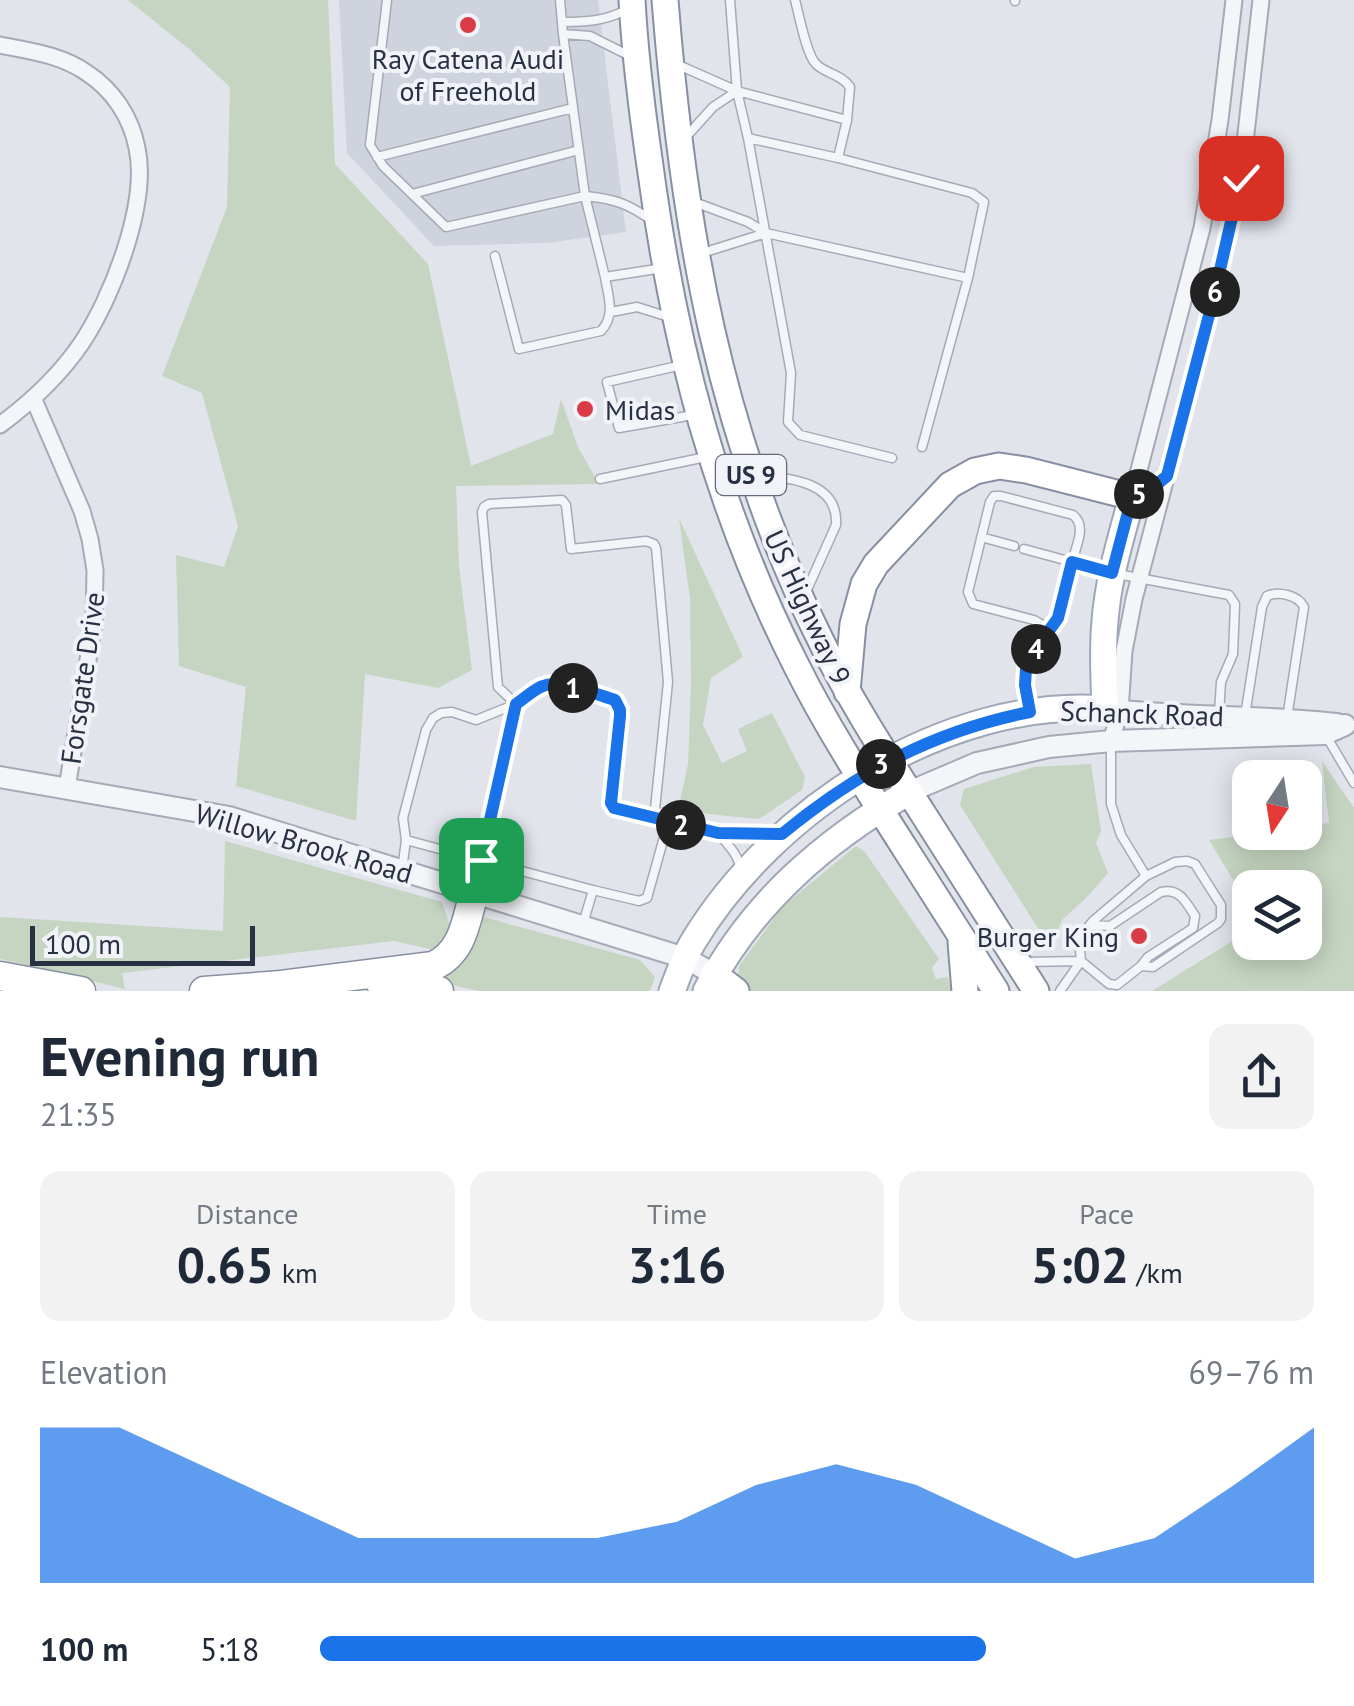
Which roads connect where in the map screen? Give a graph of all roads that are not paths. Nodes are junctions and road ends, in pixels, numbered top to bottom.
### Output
1 (387, 0) edge
2 (560, 0) edge
3 (666, 0) edge
4 (730, 0) edge
5 (795, 0) edge
6 (1234, 0) edge
7 (1261, 0) edge
8 (632, 3) edge
9 (563, 22) junction
10 (563, 34) junction
11 (1230, 40) junction
12 (1257, 43) junction
13 (0, 45) edge
14 (637, 61) junction
15 (670, 61) junction
16 (737, 90) junction
17 (573, 108) junction
18 (846, 120) junction
19 (748, 138) junction
20 (680, 144) junction
21 (579, 150) junction
22 (378, 156) junction
23 (838, 158) junction
24 (412, 194) junction
25 (586, 196) junction
26 (688, 199) junction
27 (658, 224) junction
28 (766, 233) junction
29 (696, 255) junction
30 (495, 256) dead end
31 (666, 268) junction
32 (605, 277) junction
33 (968, 278) junction
34 (611, 312) junction
35 (676, 320) junction
36 (685, 365) junction
37 (1159, 394) junction
38 (34, 400) junction
39 (1186, 401) junction
40 (698, 414) junction
41 (0, 426) edge
42 (922, 447) dead end
43 (711, 456) junction
44 (892, 458) dead end
45 (752, 475) junction
46 (1167, 476) junction
47 (600, 479) dead end
48 (1132, 497) junction
49 (982, 537) junction
50 (1072, 562) junction
51 (1112, 573) junction
52 (1140, 578) junction
53 (802, 601) junction
54 (1052, 630) junction
55 (848, 692) junction
56 (516, 704) junction
57 (1112, 709) junction
58 (1030, 712) junction
59 (1219, 715) junction
60 (1244, 716) junction
61 (1286, 718) junction
62 (1341, 728) edge
63 (1111, 741) junction
64 (888, 760) junction
65 (0, 777) edge
66 (859, 777) junction
67 (1354, 783) edge
68 (67, 788) junction
69 (909, 792) junction
70 (880, 809) junction
71 (654, 819) junction
72 (668, 822) junction
73 (718, 833) junction
74 (782, 834) junction
75 (406, 840) junction
76 (485, 861) junction
77 (402, 870) junction
78 (1146, 876) junction
79 (740, 878) junction
80 (593, 890) junction
81 (477, 894) junction
82 (1090, 925) junction
83 (583, 926) junction
84 (961, 937) junction
85 (685, 958) junction
86 (1080, 960) junction
87 (1018, 962) junction
88 (1142, 966) junction
89 (0, 976) edge
90 (324, 981) junction
91 (710, 983) edge
92 (81, 991) edge
93 (204, 991) edge
94 (440, 991) edge
95 (672, 991) edge
96 (736, 991) edge
97 (965, 991) edge
98 (996, 991) edge
99 (1036, 991) edge
100 (1060, 991) edge

1 - 22 lane
2 - 9 lane
3 - 15 main road, US Highway 9 / US 9
4 - 16 lane
5 - 18 lane
6 - 11 street
7 - 12 street
8 - 9 lane
8 - 14 main road, US Highway 9 / US 9
9 - 10 lane
10 - 14 lane
10 - 17 lane
11 - 12 street
11 - 37 street
12 - 39 street
13 - 38 street
14 - 27 main road, US Highway 9 / US 9
15 - 16 lane
15 - 20 main road, US Highway 9 / US 9
16 - 18 lane
16 - 19 lane
16 - 20 lane
17 - 21 lane
17 - 22 lane
18 - 23 lane
19 - 23 lane
19 - 28 lane
20 - 26 main road, US Highway 9 / US 9
21 - 24 lane
21 - 25 lane
22 - 24 lane
23 - 33 lane
24 - 25 lane
25 - 27 lane
25 - 32 lane
26 - 28 lane
26 - 29 main road, US Highway 9 / US 9
27 - 31 main road, US Highway 9 / US 9
28 - 29 lane
28 - 33 lane
28 - 44 lane
29 - 45 main road, US Highway 9 / US 9
30 - 34 lane
31 - 32 lane
31 - 35 main road, US Highway 9 / US 9
32 - 34 lane
33 - 42 lane
34 - 35 lane
35 - 36 main road, US Highway 9 / US 9
36 - 40 main road, US Highway 9 / US 9
36 - 40 lane
37 - 39 street
37 - 48 street
38 - 41 street
38 - 68 street, Forsgate Drive
39 - 46 street
40 - 43 main road, US Highway 9 / US 9
43 - 47 lane
43 - 66 main road, US Highway 9 / US 9
45 - 53 main road, US Highway 9 / US 9
45 - 53 lane
46 - 48 street
46 - 52 street
48 - 51 main road
48 - 55 main road
49 - 50 lane
49 - 50 lane
49 - 54 lane
50 - 51 lane
50 - 54 lane
51 - 52 lane
51 - 57 main road
52 - 57 street
52 - 59 lane
53 - 55 main road, US Highway 9 / US 9
54 - 58 lane
55 - 64 main road, US Highway 9 / US 9
56 - 71 lane
56 - 71 lane
56 - 75 lane
56 - 76 lane
57 - 58 main road, Schanck Road
57 - 59 street, Schanck Road
57 - 63 street
58 - 64 main road, Schanck Road
59 - 60 street, Schanck Road
60 - 61 street, Schanck Road
60 - 61 lane
61 - 62 street, Schanck Road
62 - 63 street, Schanck Road
62 - 67 lane
63 - 69 street, Schanck Road
63 - 78 lane
64 - 66 main road, Schanck Road
64 - 69 main road, US Highway 9 / US 9
65 - 68 street, Willow Brook Road
66 - 70 main road, US Highway 9 / US 9
66 - 74 main road, Schanck Road
68 - 77 street, Willow Brook Road
69 - 70 main road
69 - 87 main road, US Highway 9 / US 9
70 - 84 main road, US Highway 9 / US 9
70 - 91 main road
71 - 72 lane
72 - 73 lane
72 - 80 lane
73 - 74 lane
73 - 79 lane
74 - 79 main road, Schanck Road
75 - 76 lane
75 - 77 lane
76 - 80 lane
76 - 81 lane
77 - 81 street, Willow Brook Road
78 - 82 lane
78 - 88 lane
79 - 85 main road, Schanck Road
80 - 83 lane
81 - 83 street, Willow Brook Road
81 - 90 highway
82 - 86 lane
82 - 88 lane
83 - 85 street, Willow Brook Road
84 - 97 main road
84 - 98 main road, US Highway 9 / US 9
85 - 91 street, Willow Brook Road
85 - 95 main road, Schanck Road
86 - 87 lane
86 - 88 lane
86 - 100 lane
87 - 99 main road, US Highway 9 / US 9
89 - 92 highway
90 - 93 highway
90 - 94 highway
91 - 96 main road

